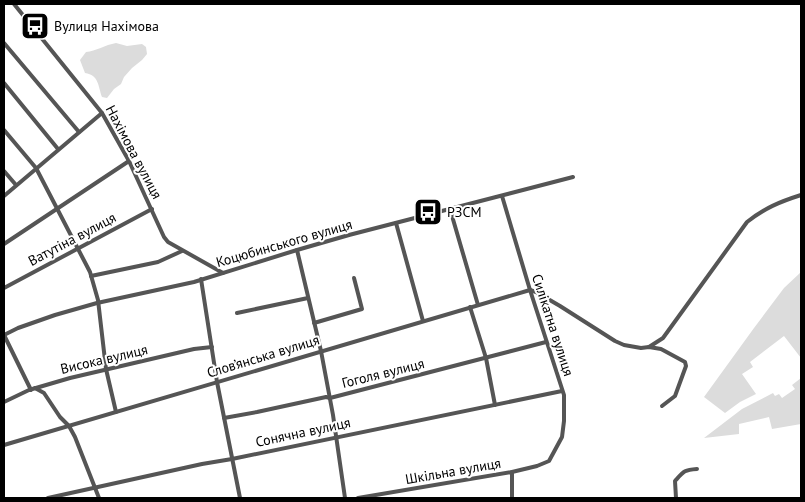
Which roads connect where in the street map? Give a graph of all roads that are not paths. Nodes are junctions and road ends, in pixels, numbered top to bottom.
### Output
1 (14, 4) edge
2 (4, 42) edge
3 (4, 83) edge
4 (102, 112) junction
5 (4, 130) edge
6 (79, 132) junction
7 (58, 149) junction
8 (129, 161) junction
9 (36, 168) junction
10 (4, 171) edge
11 (573, 177) dead end
12 (16, 185) junction
13 (801, 195) edge
14 (4, 196) edge
15 (502, 196) junction
16 (57, 209) junction
17 (152, 209) junction
18 (450, 209) junction
19 (396, 223) junction
20 (4, 244) edge
21 (79, 249) junction
22 (297, 250) junction
23 (182, 251) junction
24 (223, 273) junction
25 (91, 276) junction
26 (354, 278) dead end
27 (201, 279) junction
28 (4, 288) edge
29 (530, 290) junction
30 (308, 298) junction
31 (97, 303) junction
32 (478, 305) junction
33 (470, 307) junction
34 (237, 313) dead end
35 (423, 321) junction
36 (314, 323) junction
37 (4, 335) edge
38 (546, 342) junction
39 (212, 346) junction
40 (649, 347) junction
41 (321, 351) junction
42 (486, 358) junction
43 (106, 369) junction
44 (217, 382) junction
45 (33, 389) junction
46 (562, 391) junction
47 (330, 398) junction
48 (4, 402) edge
49 (495, 405) junction
50 (662, 406) dead end
51 (116, 412) junction
52 (224, 418) junction
53 (68, 426) junction
54 (336, 437) junction
55 (4, 446) edge
56 (232, 459) junction
57 (549, 461) joint
58 (697, 469) dead end
59 (512, 472) junction
60 (96, 488) junction
61 (48, 498) edge
62 (99, 498) edge
63 (240, 498) edge
64 (345, 498) edge
65 (358, 498) edge
66 (512, 498) edge
67 (676, 498) edge

1 - 4 street, Нахімова вулиця
2 - 6 street
3 - 7 street
4 - 6 street
4 - 8 street, Нахімова вулиця
5 - 9 street
6 - 7 street
7 - 9 street
8 - 16 street
8 - 17 street, Нахімова вулиця
9 - 12 street
9 - 16 street
10 - 12 street
11 - 15 street, Коцюбинського вулиця
12 - 14 street
13 - 40 street
15 - 18 street, Коцюбинського вулиця
15 - 29 street, Силікатна вулиця
16 - 20 street
16 - 21 street
17 - 21 street, Ватутіна вулиця
17 - 23 street, Нахімова вулиця
18 - 19 street, Коцюбинського вулиця
18 - 32 street
19 - 22 street, Коцюбинського вулиця
19 - 35 street
21 - 25 street
21 - 28 street, Ватутіна вулиця
22 - 24 street, Коцюбинського вулиця
22 - 30 street
23 - 24 street, Нахімова вулиця
23 - 25 street
24 - 27 street, Коцюбинського вулиця
25 - 31 street
26 - 36 street
27 - 31 street, Коцюбинського вулиця
27 - 39 street
29 - 32 street, Слов’янська вулиця
29 - 38 street, Силікатна вулиця
29 - 40 street
30 - 34 street
30 - 36 street
31 - 37 street, Коцюбинського вулиця
31 - 43 street
32 - 33 street, Слов’янська вулиця
33 - 35 street, Слов’янська вулиця
33 - 42 street
35 - 41 street, Слов’янська вулиця
36 - 41 street
37 - 45 street
38 - 42 street, Гоголя вулиця
38 - 46 street, Силікатна вулиця
39 - 43 street, Висока вулиця
39 - 44 street
40 - 50 street
41 - 44 street, Слов’янська вулиця
41 - 47 street
42 - 47 street, Гоголя вулиця
42 - 49 street
43 - 45 street, Висока вулиця
43 - 51 street
44 - 51 street, Слов’янська вулиця
44 - 52 street
45 - 48 street, Висока вулиця
45 - 53 street
46 - 49 street, Сонячна вулиця
46 - 57 street, Силікатна вулиця
47 - 52 street, Гоголя вулиця
47 - 54 street
49 - 54 street, Сонячна вулиця
51 - 53 street, Слов’янська вулиця
52 - 56 street
53 - 55 street, Слов’янська вулиця
53 - 60 street
54 - 56 street, Сонячна вулиця
54 - 64 street
56 - 60 street, Сонячна вулиця
56 - 63 street
57 - 59 street, Шкільна вулиця
58 - 67 street
59 - 65 street, Шкільна вулиця
59 - 66 street
60 - 61 street, Сонячна вулиця
60 - 62 street

